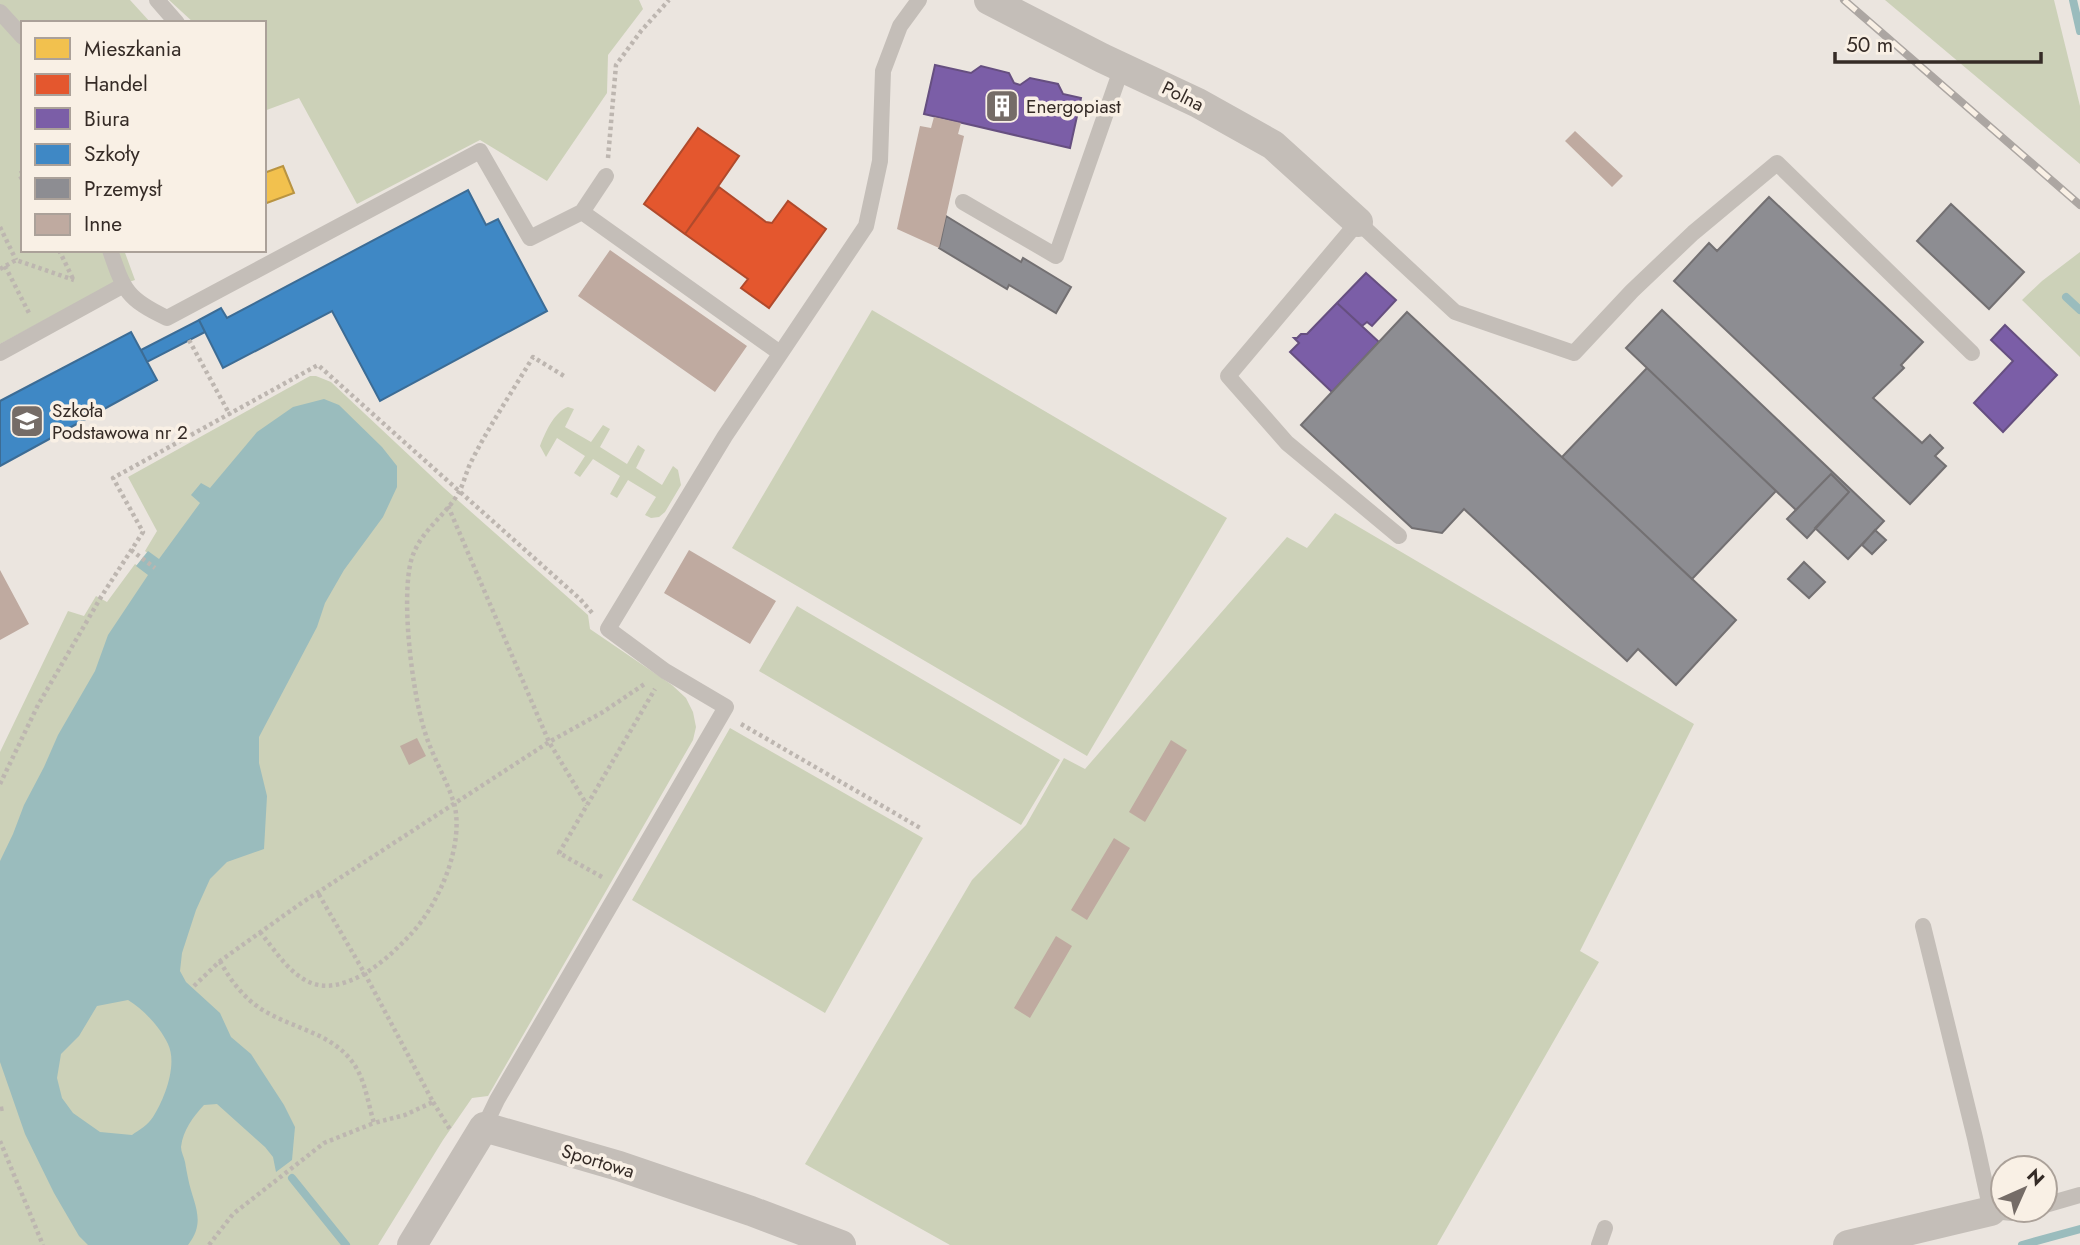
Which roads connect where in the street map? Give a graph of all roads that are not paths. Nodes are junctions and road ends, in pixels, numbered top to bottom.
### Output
1 (157, 0) edge
2 (919, 0) edge
3 (989, 0) edge
4 (0, 12) edge
5 (175, 21) edge
6 (21, 35) edge
7 (1122, 67) junction
8 (606, 176) road end
9 (963, 202) dead end
10 (582, 212) junction
11 (1358, 222) junction
12 (111, 252) edge
13 (122, 286) junction
14 (0, 353) edge
15 (780, 353) junction
16 (1972, 353) dead end
17 (1399, 536) dead end
18 (1923, 926) dead end
19 (484, 1127) junction
20 (2080, 1195) edge
21 (2059, 1201) edge
22 (1989, 1202) edge
23 (1989, 1211) edge
24 (1605, 1227) dead end
25 (412, 1245) edge
26 (841, 1245) edge
27 (1599, 1245) edge
28 (1848, 1245) edge

1 - 5 lane
2 - 15 lane
3 - 7 street, Polna
4 - 6 lane
7 - 9 lane
7 - 11 street, Polna
8 - 10 lane
10 - 13 lane
10 - 15 lane
11 - 16 lane
11 - 17 lane
12 - 13 lane
13 - 14 lane
15 - 19 lane
18 - 22 lane
19 - 25 street
19 - 26 street, Sportowa
20 - 21 lane
23 - 28 street
24 - 27 lane

